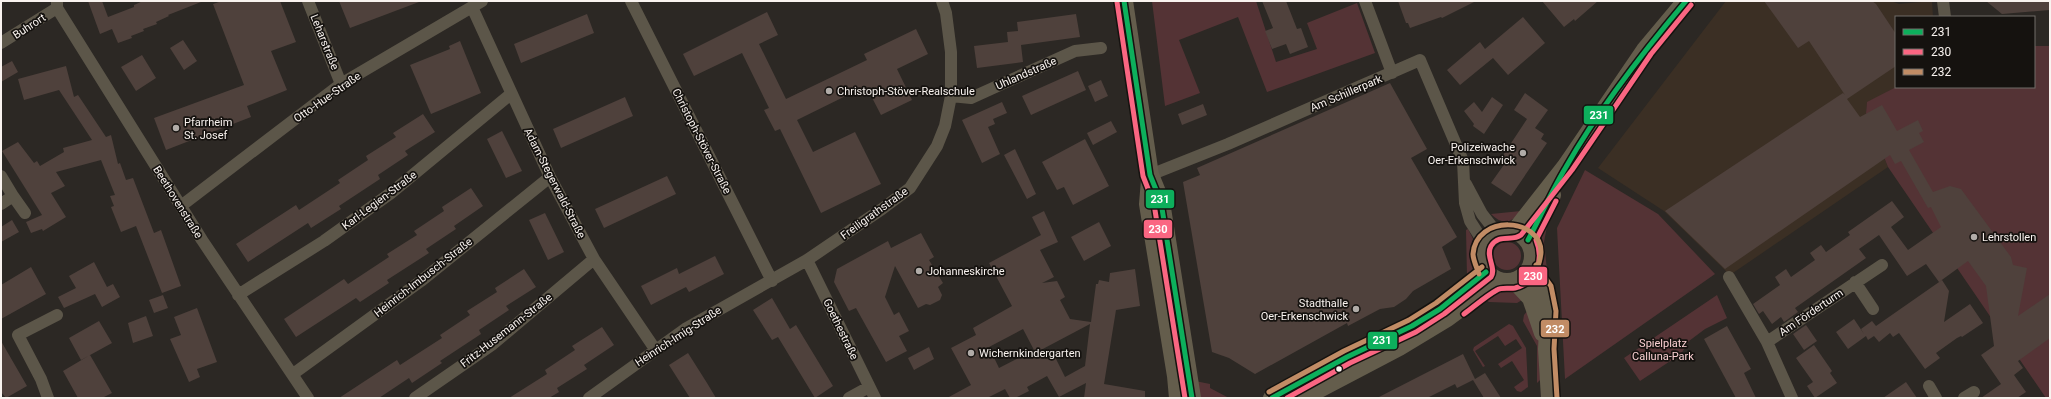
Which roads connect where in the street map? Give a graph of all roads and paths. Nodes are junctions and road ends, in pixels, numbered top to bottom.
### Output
1 (308, 1) edge
2 (631, 1) edge
3 (942, 1) edge
4 (1124, 1) edge
5 (1365, 1) edge
6 (1686, 1) edge
7 (1943, 1) edge
8 (477, 4) edge
9 (57, 5) edge
10 (1945, 16) edge
11 (1, 43) edge
12 (1101, 48) dead end
13 (1392, 73) junction
14 (341, 84) junction
15 (511, 94) junction
16 (951, 96) junction
17 (1150, 175) junction
18 (1, 176) edge
19 (550, 177) junction
20 (14, 196) junction
21 (1, 204) edge
22 (181, 206) junction
23 (25, 213) dead end
24 (1522, 236) junction
25 (1490, 238) junction
26 (594, 259) junction
27 (807, 260) junction
28 (1882, 265) dead end
29 (1530, 269) junction
30 (1491, 276) junction
31 (1729, 277) dead end
32 (772, 281) junction
33 (1515, 281) junction
34 (1855, 282) junction
35 (238, 295) junction
36 (1873, 310) dead end
37 (57, 315) dead end
38 (1767, 342) junction
39 (655, 349) junction
40 (1548, 349) junction
41 (293, 374) junction
42 (1929, 386) dead end
43 (869, 387) junction
44 (48, 398) edge
45 (308, 398) edge
46 (415, 398) edge
47 (589, 398) edge
48 (849, 398) edge
49 (875, 398) edge
50 (1178, 398) edge
51 (1192, 398) edge
52 (1272, 398) edge
53 (1302, 398) edge
54 (1550, 398) edge
55 (1792, 398) edge
56 (1936, 398) edge

1 - 14 street, Leharstraße
2 - 32 street, Christoph-Stöver-Straße
3 - 16 street, Freiligrathstraße
4 - 17 street
5 - 13 street
6 - 24 street
7 - 10 street
8 - 14 street, Otto-Hue-Straße
8 - 15 street, Adam-Stegerwald-Straße
9 - 11 street, Buhrort
9 - 22 street, Beethovenstraße
12 - 16 street, Uhlandstraße
13 - 17 street, Am Schillerpark
13 - 25 street, Am Schillerpark
14 - 22 street, Otto-Hue-Straße
15 - 19 street, Adam-Stegerwald-Straße
15 - 35 street, Karl-Legien-Straße
16 - 27 street, Freiligrathstraße
17 - 50 street
17 - 51 street
18 - 20 street
19 - 26 street, Adam-Stegerwald-Straße
19 - 41 street, Heinrich-Imbusch-Straße
20 - 21 street
20 - 23 street
22 - 35 street, Beethovenstraße
24 - 25 street
24 - 29 street
25 - 30 street
26 - 39 street, Adam-Stegerwald-Straße
26 - 46 street, Fritz-Husemann-Straße
27 - 32 street, Freiligrathstraße
27 - 43 street, Goethestraße
28 - 34 street, Am Förderturm
29 - 33 street
29 - 40 street
30 - 33 street
30 - 52 street
30 - 53 street
31 - 38 street, Am Förderturm
32 - 39 street, Heinrich-Imig-Straße
33 - 40 street
34 - 36 street, Am Förderturm
34 - 38 street, Am Förderturm
35 - 41 street, Beethovenstraße
37 - 44 street
38 - 55 street, Am Förderturm
39 - 47 street, Heinrich-Imig-Straße
40 - 54 street
41 - 45 street, Beethovenstraße
42 - 56 street
43 - 48 street
43 - 49 street, Goethestraße

